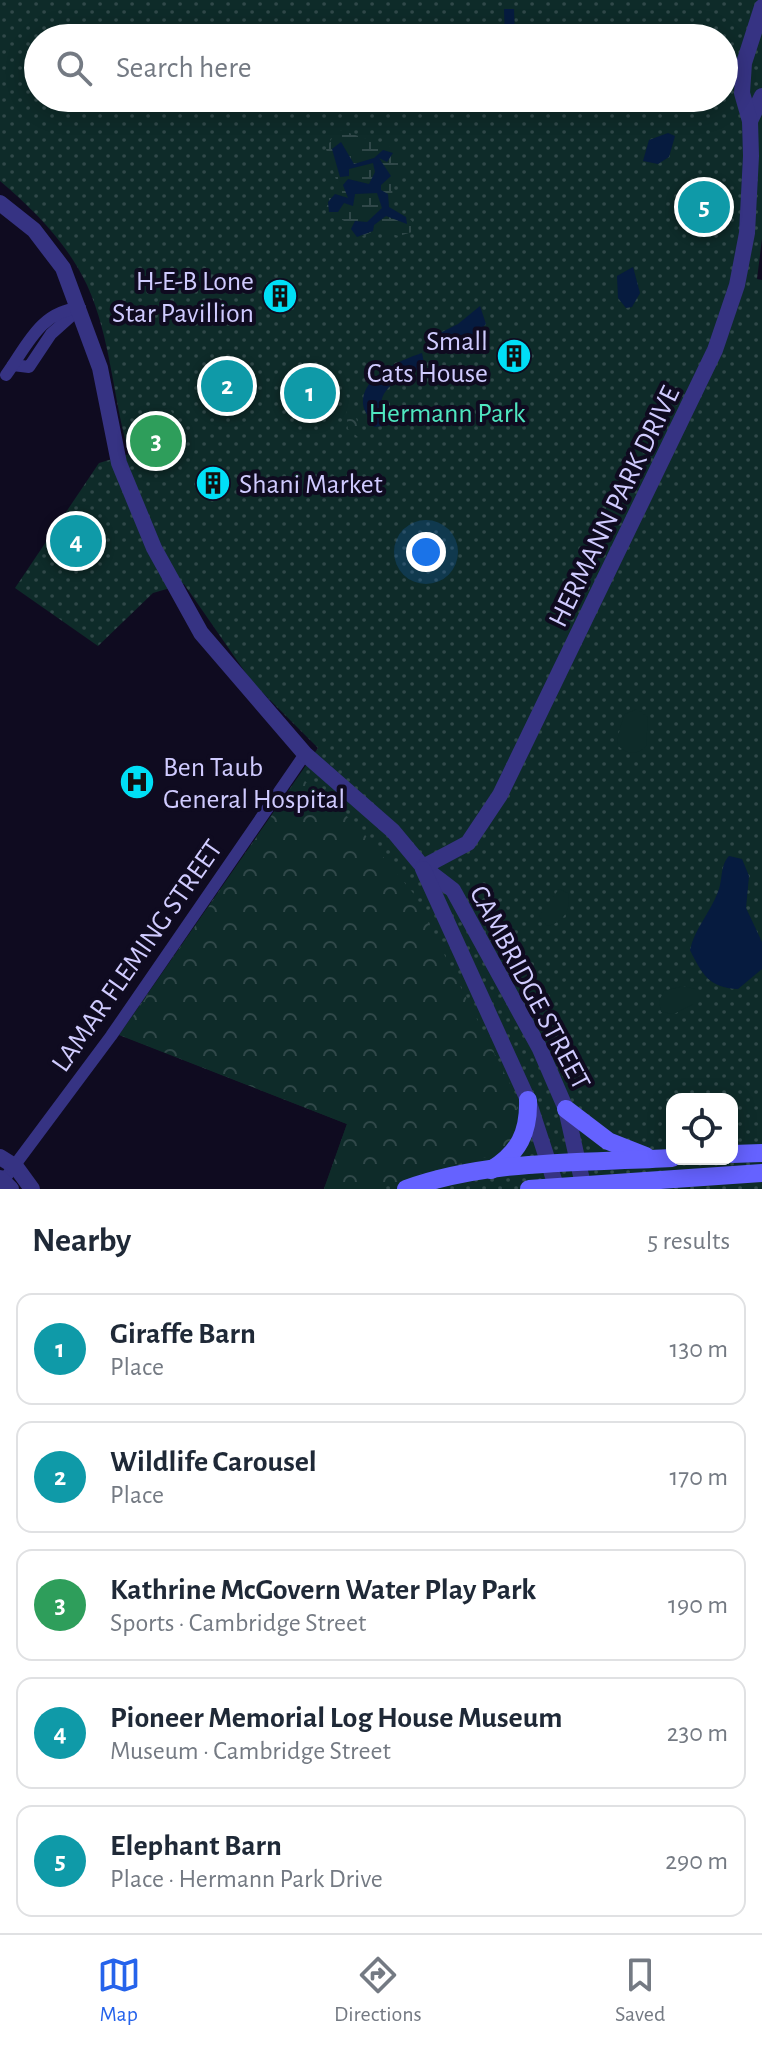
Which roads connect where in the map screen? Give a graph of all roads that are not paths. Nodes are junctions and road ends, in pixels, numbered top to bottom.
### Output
1 (762, 7) edge
2 (762, 96) edge
3 (750, 121) junction
4 (0, 203) edge
5 (80, 308) junction
6 (9, 370) dead end
7 (305, 754) junction
8 (423, 867) junction
9 (528, 1100) junction
10 (566, 1109) junction
11 (762, 1153) edge
12 (738, 1154) edge
13 (0, 1157) edge
14 (664, 1158) edge
15 (580, 1163) junction
16 (549, 1164) junction
17 (16, 1167) junction
18 (488, 1172) junction
19 (762, 1173) edge
20 (5, 1183) edge
21 (584, 1186) edge
22 (556, 1188) edge
23 (32, 1189) edge
24 (406, 1189) edge
25 (529, 1189) edge

1 - 3 street, HERMANN PARK DRIVE
2 - 3 street, HERMANN PARK DRIVE
3 - 8 street, HERMANN PARK DRIVE
4 - 5 street, CAMBRIDGE STREET
5 - 6 street
5 - 7 street, CAMBRIDGE STREET
7 - 8 street, CAMBRIDGE STREET
7 - 17 street, LAMAR FLEMING STREET
8 - 9 street, CAMBRIDGE STREET
8 - 10 street, CAMBRIDGE STREET
9 - 16 street, CAMBRIDGE STREET
9 - 18 main road
10 - 14 main road
10 - 15 street, CAMBRIDGE STREET
11 - 12 main road
13 - 17 street
14 - 15 main road
15 - 16 main road
15 - 21 street, CAMBRIDGE STREET
16 - 18 main road
16 - 22 street, CAMBRIDGE STREET
17 - 20 street, LAMAR FLEMING STREET
17 - 23 street
18 - 24 main road
19 - 21 main road
21 - 22 main road
22 - 25 main road

